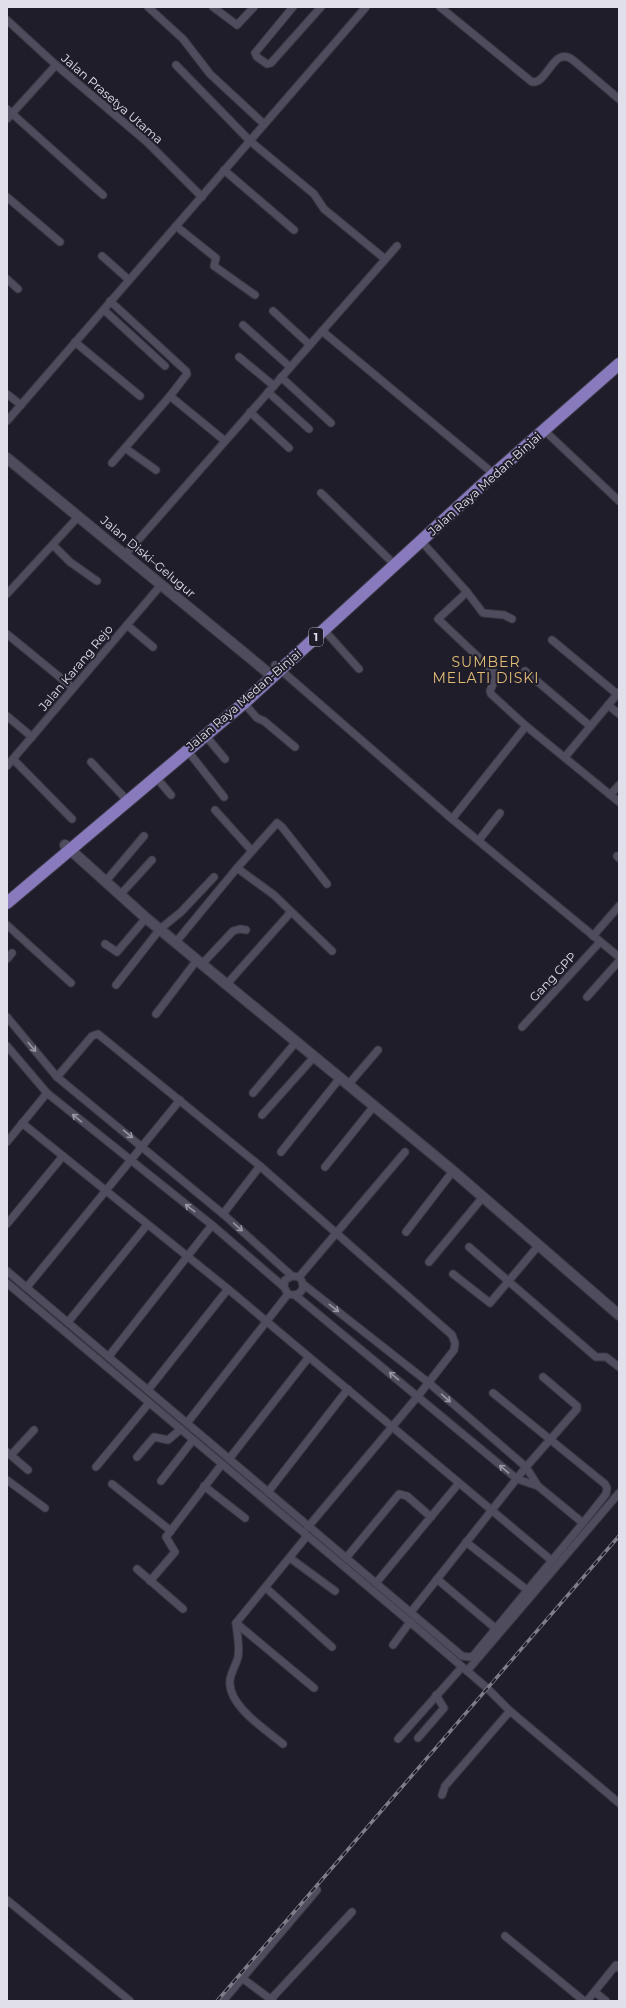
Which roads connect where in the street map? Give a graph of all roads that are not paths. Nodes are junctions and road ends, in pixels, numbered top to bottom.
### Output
1 (148, 7) edge
2 (212, 7) edge
3 (254, 7) edge
4 (293, 7) edge
5 (321, 7) edge
6 (366, 7) edge
7 (440, 7) edge
8 (7, 20) edge
9 (56, 65) junction
10 (176, 65) dead end
11 (619, 99) edge
12 (9, 114) edge
13 (264, 124) junction
14 (250, 141) junction
15 (224, 170) junction
16 (103, 195) dead end
17 (7, 197) edge
18 (202, 197) junction
19 (176, 226) junction
20 (294, 230) dead end
21 (60, 242) dead end
22 (397, 246) dead end
23 (102, 256) dead end
24 (385, 259) junction
25 (7, 279) edge
26 (129, 280) junction
27 (18, 289) dead end
28 (255, 295) dead end
29 (110, 301) junction
30 (104, 310) junction
31 (273, 311) dead end
32 (243, 325) dead end
33 (322, 331) junction
34 (75, 342) junction
35 (310, 345) junction
36 (619, 356) edge
37 (239, 357) dead end
38 (619, 364) edge
39 (165, 366) dead end
40 (290, 367) junction
41 (281, 377) junction
42 (274, 386) junction
43 (268, 392) junction
44 (7, 394) edge
45 (140, 396) dead end
46 (170, 396) junction
47 (21, 405) junction
48 (250, 412) junction
49 (7, 421) edge
50 (331, 423) dead end
51 (309, 429) dead end
52 (545, 431) junction
53 (225, 441) junction
54 (125, 448) junction
55 (289, 448) dead end
56 (7, 458) edge
57 (112, 463) dead end
58 (156, 470) dead end
59 (489, 470) junction
60 (321, 493) dead end
61 (619, 501) edge
62 (78, 516) junction
63 (422, 542) junction
64 (53, 545) junction
65 (125, 555) junction
66 (391, 561) junction
67 (96, 581) dead end
68 (161, 585) junction
69 (467, 592) junction
70 (7, 594) edge
71 (512, 619) dead end
72 (127, 625) junction
73 (324, 630) junction
74 (7, 634) edge
75 (552, 640) dead end
76 (153, 647) dead end
77 (360, 668) dead end
78 (274, 671) junction
79 (525, 671) dead end
80 (73, 688) junction
81 (618, 693) edge
82 (244, 703) junction
83 (608, 705) junction
84 (619, 714) edge
85 (7, 716) edge
86 (526, 726) junction
87 (590, 726) junction
88 (205, 735) junction
89 (32, 737) junction
90 (295, 747) dead end
91 (187, 750) junction
92 (565, 757) junction
93 (225, 759) dead end
94 (12, 760) junction
95 (91, 762) dead end
96 (7, 766) edge
97 (155, 776) junction
98 (619, 785) edge
99 (610, 795) junction
100 (123, 796) junction
101 (171, 796) dead end
102 (224, 797) dead end
103 (619, 802) edge
104 (215, 810) dead end
105 (500, 813) dead end
106 (452, 819) junction
107 (72, 820) dead end
108 (144, 836) dead end
109 (479, 840) junction
110 (67, 848) junction
111 (252, 851) junction
112 (152, 860) dead end
113 (237, 868) junction
114 (214, 878) dead end
115 (105, 882) junction
116 (327, 884) dead end
117 (7, 894) edge
118 (120, 895) junction
119 (7, 903) edge
120 (619, 906) edge
121 (291, 912) junction
122 (146, 918) junction
123 (7, 925) edge
124 (160, 929) junction
125 (246, 930) dead end
126 (593, 936) junction
127 (176, 942) junction
128 (600, 942) junction
129 (105, 944) dead end
130 (332, 951) dead end
131 (619, 957) edge
132 (619, 961) edge
133 (200, 962) junction
134 (71, 983) dead end
135 (116, 985) dead end
136 (226, 985) junction
137 (587, 997) dead end
138 (156, 1014) dead end
139 (7, 1017) edge
140 (522, 1027) dead end
141 (296, 1042) junction
142 (7, 1046) edge
143 (378, 1050) dead end
144 (314, 1057) junction
145 (57, 1077) junction
146 (344, 1082) junction
147 (253, 1092) dead end
148 (47, 1093) junction
149 (180, 1100) junction
150 (374, 1106) junction
151 (262, 1115) dead end
152 (22, 1123) junction
153 (7, 1142) edge
154 (142, 1146) junction
155 (281, 1152) dead end
156 (405, 1152) dead end
157 (63, 1156) junction
158 (130, 1161) junction
159 (260, 1166) junction
160 (324, 1167) dead end
161 (453, 1171) junction
162 (106, 1189) junction
163 (483, 1197) junction
164 (223, 1214) junction
165 (7, 1224) edge
166 (147, 1225) junction
167 (212, 1225) junction
168 (336, 1232) junction
169 (406, 1232) dead end
170 (539, 1245) junction
171 (469, 1247) dead end
172 (187, 1256) junction
173 (429, 1262) dead end
174 (7, 1271) edge
175 (454, 1274) dead end
176 (298, 1279) junction
177 (509, 1282) junction
178 (7, 1283) edge
179 (27, 1287) junction
180 (284, 1287) junction
181 (228, 1290) junction
182 (292, 1295) junction
183 (619, 1315) edge
184 (266, 1321) junction
185 (68, 1322) junction
186 (108, 1356) junction
187 (309, 1357) junction
188 (619, 1367) edge
189 (543, 1377) dead end
190 (429, 1383) junction
191 (348, 1389) junction
192 (148, 1390) junction
193 (493, 1393) dead end
194 (418, 1396) junction
195 (149, 1403) junction
196 (187, 1423) junction
197 (392, 1427) junction
198 (181, 1429) junction
199 (34, 1430) dead end
200 (193, 1440) junction
201 (550, 1440) junction
202 (9, 1453) edge
203 (137, 1457) dead end
204 (229, 1459) junction
205 (222, 1464) junction
206 (96, 1467) dead end
207 (526, 1467) junction
208 (28, 1470) dead end
209 (517, 1479) junction
210 (7, 1480) edge
211 (161, 1481) dead end
212 (459, 1483) junction
213 (112, 1484) dead end
214 (204, 1486) junction
215 (538, 1486) junction
216 (268, 1492) junction
217 (619, 1493) edge
218 (45, 1508) dead end
219 (491, 1510) junction
220 (431, 1517) junction
221 (245, 1518) dead end
222 (583, 1523) junction
223 (308, 1527) junction
224 (171, 1531) junction
225 (307, 1536) junction
226 (466, 1542) junction
227 (290, 1558) junction
228 (346, 1558) junction
229 (551, 1560) junction
230 (137, 1569) dead end
231 (437, 1579) junction
232 (150, 1581) junction
233 (376, 1583) junction
234 (266, 1588) junction
235 (527, 1590) junction
236 (335, 1591) dead end
237 (183, 1609) dead end
238 (411, 1612) junction
239 (410, 1622) junction
240 (236, 1623) junction
241 (494, 1628) junction
242 (393, 1645) dead end
243 (332, 1647) dead end
244 (464, 1669) junction
245 (314, 1688) dead end
246 (436, 1695) junction
247 (510, 1711) junction
248 (418, 1738) dead end
249 (398, 1739) dead end
250 (283, 1744) dead end
251 (442, 1796) dead end
252 (619, 1803) edge
253 (317, 1890) dead end
254 (7, 1900) edge
255 (352, 1912) dead end
256 (505, 1936) dead end
257 (619, 1968) edge
258 (242, 1978) junction
259 (595, 1992) junction
260 (272, 2000) edge
261 (130, 2001) edge
262 (224, 2001) edge
263 (585, 2001) edge
264 (606, 2001) edge

1 - 13 street
2 - 3 street
4 - 5 street
6 - 13 street
7 - 11 street
8 - 9 street, Jalan Prasetya Utama
9 - 12 street
9 - 18 street, Jalan Prasetya Utama
10 - 14 street
12 - 16 street
13 - 14 street
14 - 15 street
14 - 24 street
15 - 18 street
15 - 20 street
17 - 21 street
18 - 19 street
19 - 26 street
19 - 28 street
22 - 24 street
23 - 26 street
24 - 33 street
25 - 27 street
26 - 29 street
29 - 30 street
29 - 46 street
30 - 34 street
30 - 39 street
31 - 35 street
32 - 40 street
33 - 35 street
33 - 59 street
34 - 45 street
34 - 47 street
35 - 40 street
36 - 59 highway, Jalan Raya Medan-Binjai / 1
37 - 42 street
38 - 52 highway, Jalan Raya Medan-Binjai / 1
40 - 41 street
41 - 42 street
41 - 50 street
42 - 43 street
43 - 48 street
43 - 51 street
44 - 47 street
46 - 53 street
46 - 54 street
47 - 49 street
48 - 53 street
48 - 55 street
52 - 61 street
52 - 63 highway, Jalan Raya Medan-Binjai / 1
53 - 65 street
54 - 57 street
54 - 58 street
56 - 62 main road, Jalan Diski–Gelugur
59 - 66 highway, Jalan Raya Medan-Binjai / 1
60 - 66 street
62 - 64 street
62 - 65 main road, Jalan Diski–Gelugur
63 - 69 street
63 - 73 highway, Jalan Raya Medan-Binjai / 1
64 - 67 street
64 - 70 street
65 - 68 main road, Jalan Diski–Gelugur
66 - 78 highway, Jalan Raya Medan-Binjai / 1
68 - 72 street, Jalan Karang Rejo
68 - 78 main road, Jalan Diski–Gelugur
69 - 71 street
69 - 86 street
72 - 76 street
72 - 80 street, Jalan Karang Rejo
73 - 77 street
73 - 78 highway, Jalan Raya Medan-Binjai / 1
74 - 80 street
75 - 81 street
78 - 82 highway, Jalan Raya Medan-Binjai / 1
78 - 100 highway, Jalan Raya Medan-Binjai / 1
78 - 106 street
79 - 87 street
80 - 89 street, Jalan Karang Rejo
81 - 83 street
82 - 88 highway, Jalan Raya Medan-Binjai / 1
82 - 90 street
83 - 84 street
83 - 87 street
85 - 89 street
86 - 92 street
86 - 106 street
87 - 92 street
88 - 91 highway, Jalan Raya Medan-Binjai / 1
88 - 93 street
89 - 94 street, Jalan Karang Rejo
91 - 97 highway, Jalan Raya Medan-Binjai / 1
91 - 102 street
92 - 99 street
94 - 96 street, Jalan Karang Rejo
94 - 107 street
95 - 100 street
97 - 101 street
97 - 110 highway, Jalan Raya Medan-Binjai / 1
98 - 99 street
99 - 103 street
100 - 110 highway, Jalan Raya Medan-Binjai / 1
104 - 111 street
105 - 109 street
106 - 109 street
108 - 115 street
109 - 126 street
110 - 115 main road
110 - 117 highway, Jalan Raya Medan-Binjai / 1
110 - 119 highway, Jalan Raya Medan-Binjai / 1
111 - 113 street
111 - 116 street
112 - 118 street
113 - 121 street
113 - 127 street
114 - 124 street
115 - 118 main road
118 - 122 main road
120 - 126 street
121 - 130 street
121 - 136 street
122 - 124 main road
122 - 129 street
123 - 134 street
124 - 127 main road
124 - 135 street
125 - 133 street
126 - 128 street
127 - 133 main road
128 - 131 street
128 - 140 street, Gang GPP
132 - 137 street
133 - 136 main road
133 - 138 street
136 - 141 main road
139 -> 145 street
141 - 144 main road
141 - 147 street
142 - 148 street
143 - 146 street
144 - 146 main road
144 - 151 street
145 - 149 street
145 -> 154 street
146 - 150 main road
146 - 155 street
148 - 152 street
158 -> 148 street
149 - 154 street
149 - 159 street
150 - 160 street
150 - 161 main road
152 - 153 street
152 - 157 street
154 - 158 street
154 - 164 street
156 - 168 street
157 - 162 street
157 - 165 street
158 - 162 street
167 -> 158 street
159 - 164 street
159 - 168 street
161 - 163 main road
161 - 169 street
162 - 166 street
162 - 179 street
163 - 170 main road
163 - 173 street
164 -> 176 street
166 - 172 street
166 - 185 street
167 - 172 street
167 - 180 street
168 - 176 street
168 - 190 street
170 - 177 street
170 - 183 main road
171 - 177 street
172 - 181 street
172 - 186 street
174 - 179 street
175 - 177 street
176 - 180 street
176 - 182 street
176 -> 190 street
177 - 188 street
178 - 195 street
179 - 185 street
180 - 182 street
181 - 184 street
181 - 192 street
182 - 184 street
194 -> 182 street
184 - 187 street
184 - 196 street
185 - 186 street
186 - 192 street
187 - 191 street
187 - 204 street
189 - 201 street
190 - 194 street
190 -> 207 street
191 - 197 street
191 - 216 street
192 - 196 street
193 - 201 street
194 - 197 street
209 -> 194 street
195 - 198 street
195 - 206 street
196 - 204 street
197 - 212 street
197 - 223 street
198 - 200 street
198 - 203 street
199 - 202 street
200 - 205 street
200 - 211 street
201 - 207 street
201 - 222 street
202 - 208 street
204 - 216 street
205 - 214 street
205 - 225 street
207 - 209 street
207 - 215 street
209 - 215 street
209 - 219 street
210 - 218 street
212 - 219 street
212 - 220 street
213 - 224 street
214 - 221 street
214 - 224 street
215 - 222 street
216 - 223 street
217 - 244 street
219 - 226 street
219 - 229 street
220 - 228 street
220 - 233 street
222 - 229 street
223 - 228 street
224 - 232 street
225 - 227 street
225 - 239 street
226 - 231 street
226 - 235 street
227 - 234 street
227 - 236 street
228 - 233 street
229 - 235 street
230 - 232 street
231 - 238 street
231 - 241 street
232 - 237 street
233 - 238 street
234 - 240 street
234 - 243 street
235 - 241 street
238 - 241 street
239 - 242 street
239 - 244 street
240 - 245 street
240 - 250 street
244 - 246 street
244 - 247 street
246 - 248 street
246 - 249 street
247 - 251 street
247 - 252 street
253 - 258 street
254 - 261 street
255 - 260 street
256 - 263 street
257 - 259 street
258 - 260 street
258 - 262 street
259 - 263 street
259 - 264 street

